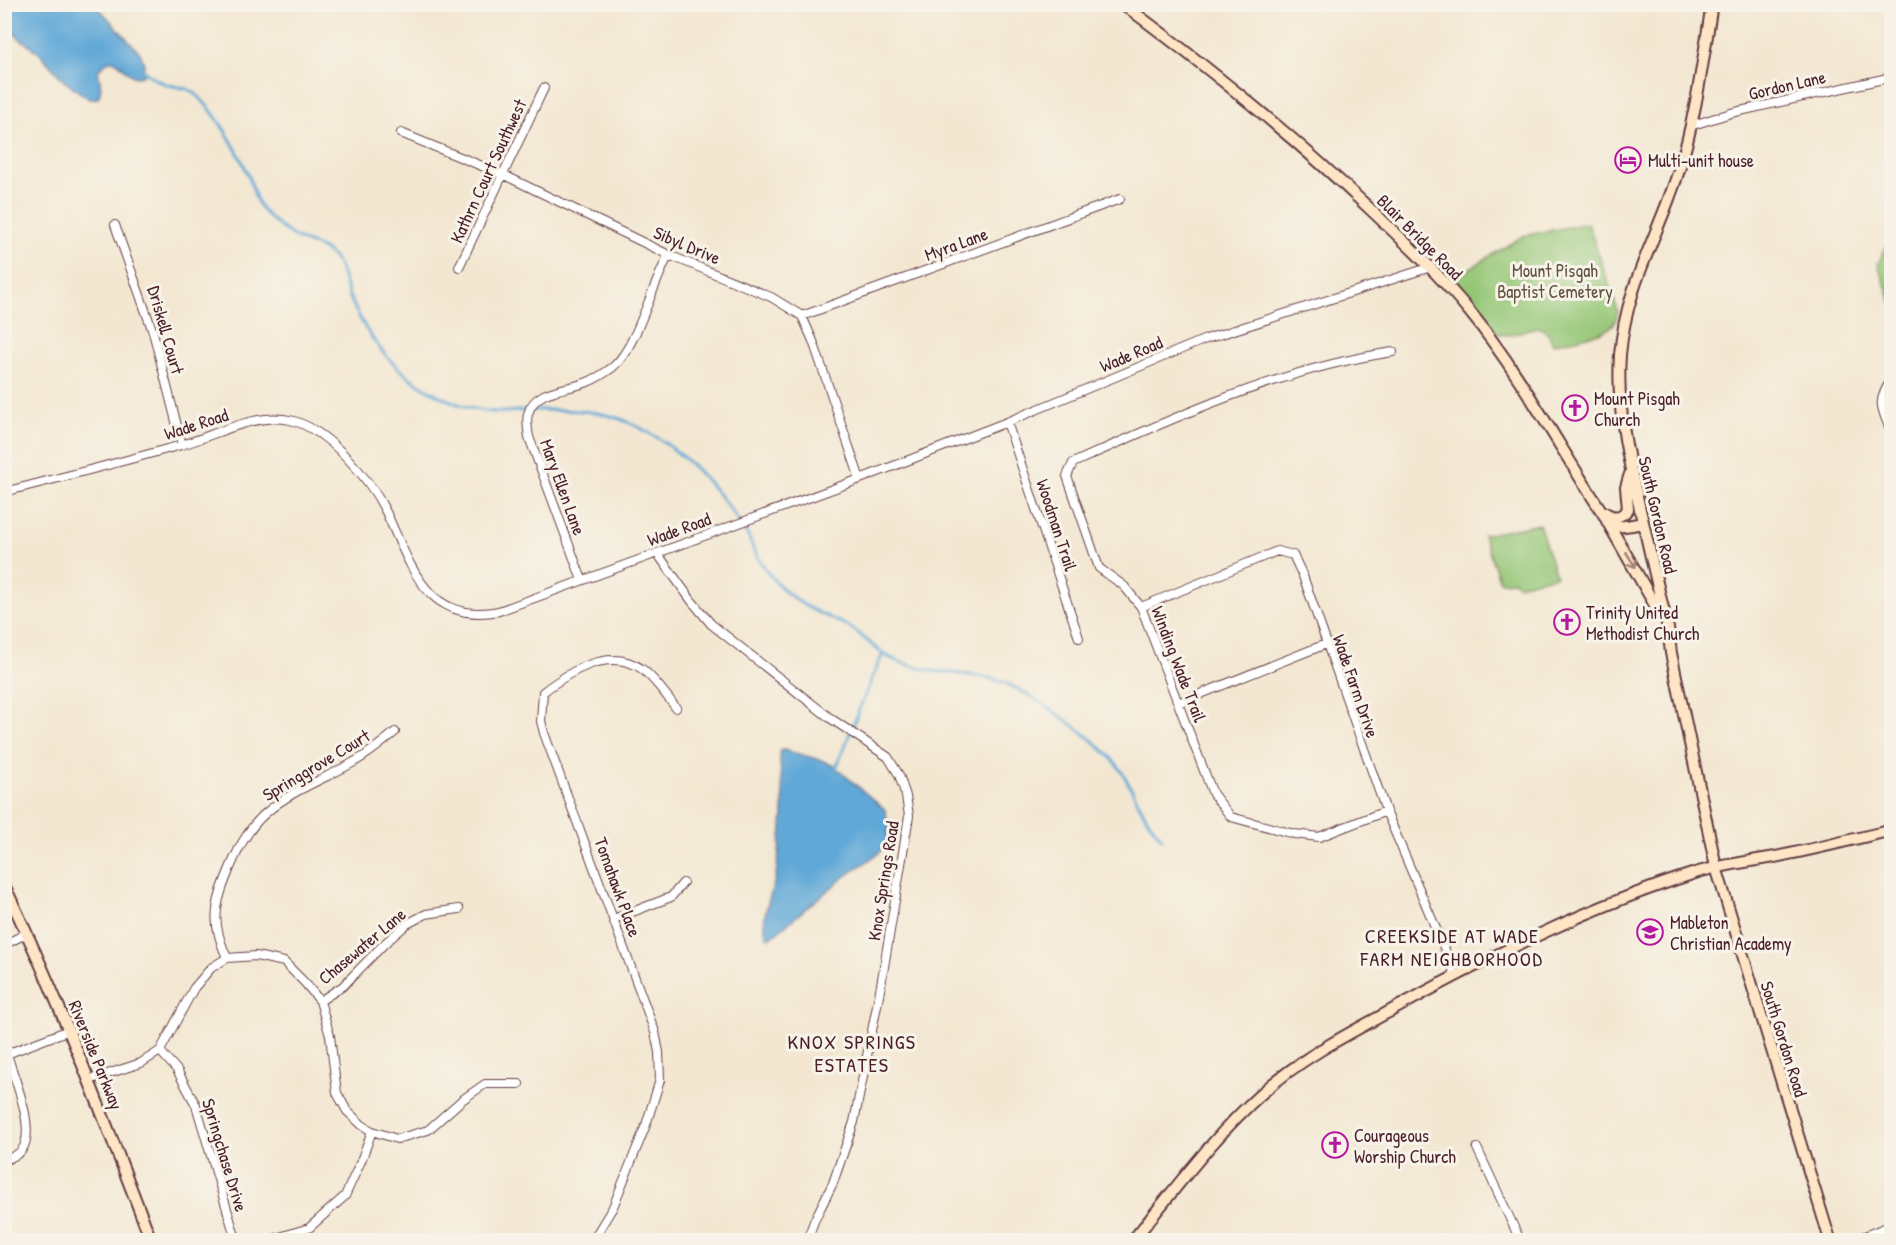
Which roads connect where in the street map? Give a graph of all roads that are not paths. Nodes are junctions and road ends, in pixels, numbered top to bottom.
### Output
1 (1123, 4) edge
2 (1712, 4) edge
3 (1892, 77) edge
4 (544, 88) dead end
5 (1690, 126) junction
6 (401, 133) dead end
7 (504, 175) junction
8 (1120, 199) dead end
9 (115, 225) dead end
10 (669, 255) junction
11 (459, 267) dead end
12 (1431, 267) junction
13 (802, 316) junction
14 (1393, 352) dead end
15 (1892, 379) edge
16 (1007, 422) junction
17 (1892, 434) edge
18 (182, 445) junction
19 (1630, 472) junction
20 (860, 479) junction
21 (4, 492) edge
22 (1601, 510) junction
23 (1643, 523) junction
24 (657, 553) junction
25 (582, 580) junction
26 (1141, 607) junction
27 (1668, 628) junction
28 (1079, 638) dead end
29 (1326, 644) junction
30 (1178, 703) junction
31 (676, 708) dead end
32 (395, 732) dead end
33 (1386, 811) junction
34 (1892, 830) edge
35 (1716, 867) junction
36 (683, 883) dead end
37 (4, 885) edge
38 (459, 909) dead end
39 (614, 919) junction
40 (27, 933) junction
41 (4, 945) edge
42 (227, 958) junction
43 (1456, 976) junction
44 (320, 1001) junction
45 (69, 1030) junction
46 (160, 1051) junction
47 (6, 1054) edge
48 (89, 1080) junction
49 (519, 1084) dead end
50 (372, 1131) junction
51 (1477, 1148) dead end
52 (4, 1161) edge
53 (1892, 1225) edge
54 (151, 1240) edge
55 (239, 1240) edge
56 (270, 1240) edge
57 (593, 1240) edge
58 (807, 1240) edge
59 (1133, 1240) edge
60 (1520, 1240) edge
61 (1830, 1240) edge
62 (1855, 1240) edge

1 - 12 street, Blair Bridge Road
2 - 5 street, South Gordon Road
3 - 5 street, Gordon Lane
4 - 7 street, Kathrn Court Southwest
5 - 19 street, South Gordon Road
6 - 7 street, Sibyl Drive
7 - 10 street, Sibyl Drive
7 - 11 street, Kathrn Court Southwest
8 - 13 street, Myra Lane
9 - 18 street, Driskell Court
10 - 13 street, Sibyl Drive
10 - 25 street, Mary Ellen Lane
12 - 16 street, Wade Road
12 - 22 street, Blair Bridge Road
13 - 20 street
14 - 26 street, Winding Wade Trail
15 - 17 street
16 - 20 street, Wade Road
16 - 28 street, Woodman Trail
18 - 21 street, Wade Road
18 - 25 street, Wade Road
19 - 22 street
19 - 23 street, South Gordon Road
20 - 24 street, Wade Road
22 - 23 street, Blair Bridge Road
22 -> 27 street
23 - 27 street, South Gordon Road
24 - 25 street, Wade Road
24 - 58 street, Knox Springs Road
26 - 29 street, Wade Farm Drive
26 - 30 street, Winding Wade Trail
27 - 35 street, South Gordon Road
29 - 30 street
29 - 33 street, Wade Farm Drive
30 - 33 street, Winding Wade Trail
31 - 39 street, Tomahawk Place
32 - 42 street, Springgrove Court
33 - 43 street, Wade Farm Drive
34 - 35 street
35 - 43 street
35 - 61 street, South Gordon Road
36 - 39 street
37 - 40 street, Riverside Parkway
38 - 44 street, Chasewater Lane
39 - 57 street, Tomahawk Place
40 - 41 street
40 - 45 street, Riverside Parkway
42 - 44 street
42 - 46 street
43 - 59 street
44 - 50 street
45 - 47 street
45 - 48 street, Riverside Parkway
46 - 48 street
46 - 55 street, Springchase Drive
47 - 52 street
48 - 54 street, Riverside Parkway
49 - 50 street
50 - 56 street
51 - 60 street
53 - 62 street

